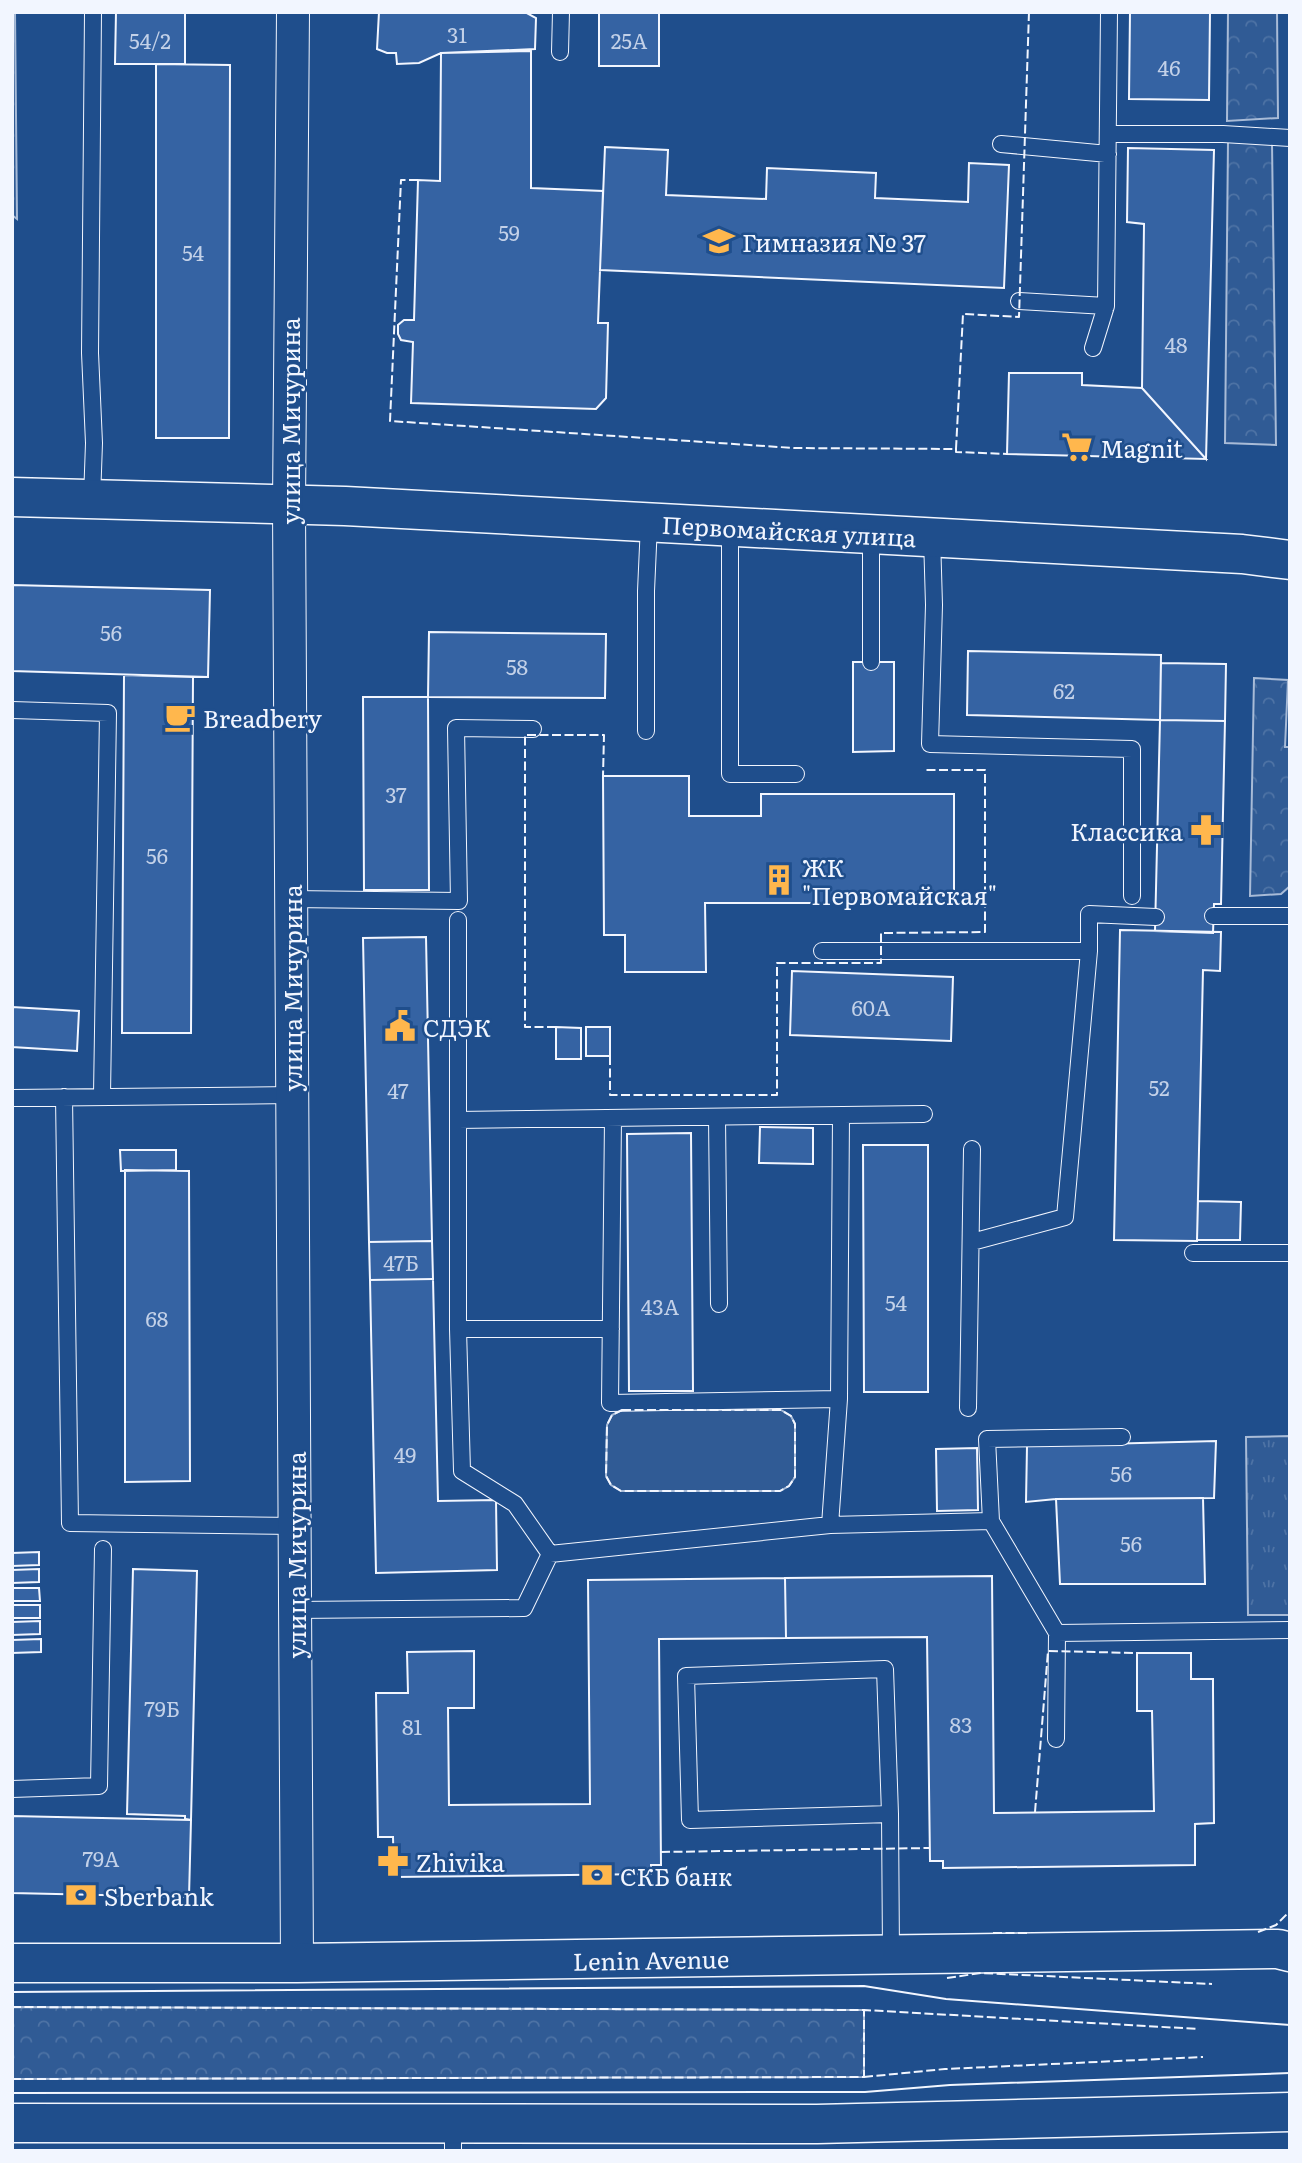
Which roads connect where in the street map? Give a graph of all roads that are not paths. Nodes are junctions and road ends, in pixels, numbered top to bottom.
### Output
1 (93, 12) edge
2 (293, 12) edge
3 (561, 12) edge
4 (1109, 12) edge
5 (560, 52) dead end
6 (1108, 134) junction
7 (1290, 138) edge
8 (1001, 144) dead end
9 (1108, 154) junction
10 (1019, 302) dead end
11 (1106, 306) junction
12 (1093, 348) dead end
13 (12, 497) edge
14 (92, 499) junction
15 (289, 506) junction
16 (649, 524) junction
17 (730, 527) junction
18 (871, 534) junction
19 (932, 537) junction
20 (1290, 560) edge
21 (871, 662) dead end
22 (12, 710) edge
23 (533, 729) dead end
24 (646, 731) dead end
25 (796, 774) dead end
26 (1132, 896) dead end
27 (291, 899) junction
28 (1213, 916) dead end
29 (1290, 916) edge
30 (1156, 917) dead end
31 (458, 920) dead end
32 (822, 951) dead end
33 (1089, 951) junction
34 (102, 1095) junction
35 (292, 1096) junction
36 (64, 1097) junction
37 (12, 1098) edge
38 (924, 1114) dead end
39 (841, 1116) junction
40 (717, 1117) junction
41 (613, 1118) junction
42 (458, 1120) junction
43 (972, 1149) dead end
44 (972, 1242) junction
45 (1193, 1253) dead end
46 (1290, 1253) edge
47 (719, 1304) dead end
48 (458, 1329) junction
49 (611, 1329) junction
50 (839, 1399) junction
51 (968, 1408) dead end
52 (1122, 1437) dead end
53 (991, 1521) junction
54 (830, 1525) junction
55 (295, 1526) junction
56 (103, 1549) dead end
57 (550, 1554) junction
58 (295, 1610) junction
59 (1290, 1630) edge
60 (1058, 1633) junction
61 (1056, 1739) dead end
62 (12, 1789) edge
63 (890, 1814) junction
64 (1290, 1952) edge
65 (891, 1954) junction
66 (12, 1963) edge
67 (297, 1963) junction
68 (1290, 2112) edge
69 (12, 2123) edge
70 (453, 2137) edge

1 - 14 lane
2 - 15 street, улица Мичурина
3 - 5 lane
4 - 6 lane
6 - 7 lane
6 - 9 lane
8 - 9 lane
9 - 11 lane
10 - 11 lane
11 - 12 lane
13 - 14 main road, Первомайская улица
14 - 15 main road, Первомайская улица
15 - 16 main road, Первомайская улица
15 - 27 street, улица Мичурина
16 - 17 main road, Первомайская улица
16 - 24 lane
17 - 18 main road, Первомайская улица
17 - 25 lane
18 - 19 main road, Первомайская улица
18 - 21 lane
19 - 20 main road, Первомайская улица
19 - 26 lane
22 - 34 lane
23 - 27 lane
27 - 35 street, улица Мичурина
28 - 29 lane
30 - 33 lane
31 - 42 lane
32 - 33 lane
33 - 44 lane
34 - 35 lane
34 - 36 lane
35 - 55 street, улица Мичурина
36 - 37 lane
36 - 55 lane
38 - 39 lane
39 - 40 lane
39 - 50 lane
40 - 41 lane
40 - 47 lane
41 - 42 lane
41 - 49 lane
42 - 48 lane
43 - 44 lane
44 - 51 lane
45 - 46 lane
48 - 49 lane
48 - 57 lane
49 - 50 lane
50 - 54 lane
52 - 53 lane
53 - 54 lane
53 - 60 lane
54 - 57 lane
55 - 58 street, улица Мичурина
56 - 62 lane
57 - 58 lane
58 - 67 street, улица Мичурина
59 - 60 lane
60 - 61 lane
63 - 63 lane
63 - 65 lane
64 - 65 main road, Lenin Avenue
65 - 67 main road, Lenin Avenue
66 - 67 main road, Lenin Avenue
68 - 70 main road
69 - 70 main road

